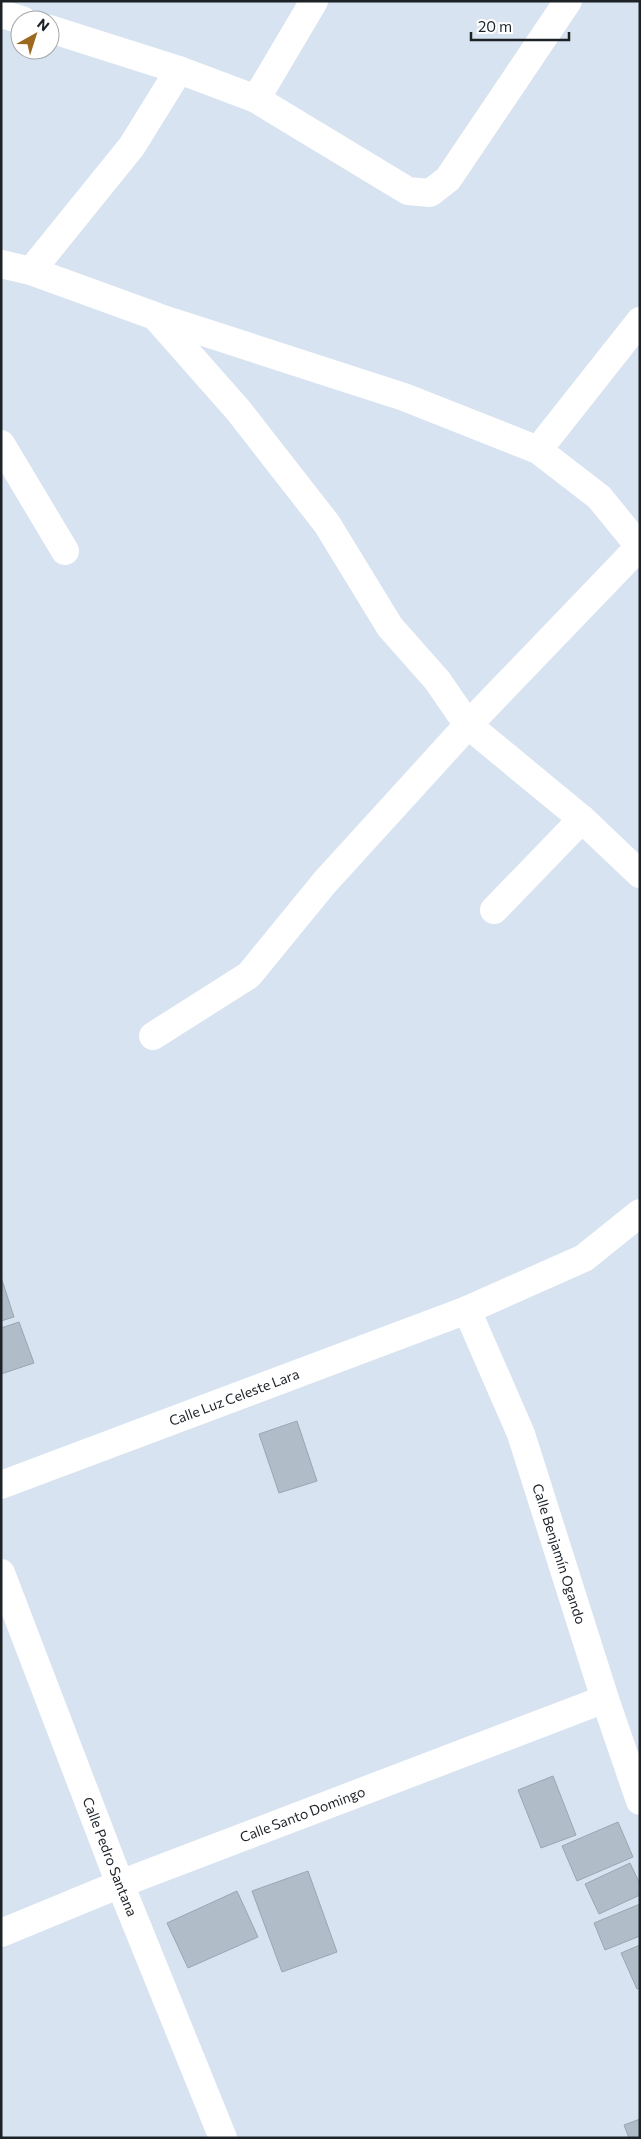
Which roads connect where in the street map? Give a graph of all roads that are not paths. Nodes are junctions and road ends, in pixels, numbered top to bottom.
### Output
1 (314, 1) edge
2 (568, 1) edge
3 (60, 32) edge
4 (179, 70) junction
5 (256, 99) junction
6 (1, 264) edge
7 (31, 271) junction
8 (155, 316) junction
9 (640, 321) edge
10 (1, 444) edge
11 (538, 450) junction
12 (640, 546) edge
13 (65, 551) dead end
14 (468, 726) junction
15 (582, 819) junction
16 (640, 874) edge
17 (494, 910) dead end
18 (153, 1036) dead end
19 (640, 1213) edge
20 (467, 1310) junction
21 (1, 1485) edge
22 (1, 1573) edge
23 (605, 1699) junction
24 (640, 1801) edge
25 (120, 1884) junction
26 (1, 1933) edge
27 (223, 2138) edge

1 - 5 street
2 - 5 street
3 - 4 street
4 - 5 street
4 - 7 street
6 - 7 street
7 - 8 street
8 - 11 street
8 - 14 street
9 - 11 street
10 - 13 street
11 - 12 street
12 - 14 street
14 - 15 street
14 - 18 street
15 - 16 street
15 - 17 street
19 - 20 street, Calle Luz Celeste Lara
20 - 21 street, Calle Luz Celeste Lara
20 - 23 street, Calle Benjamín Ogando
22 - 25 street, Calle Pedro Santana
23 - 24 street, Calle Benjamín Ogando
23 - 25 street, Calle Santo Domingo
25 - 26 street, Calle Santo Domingo
25 - 27 street, Calle Pedro Santana

